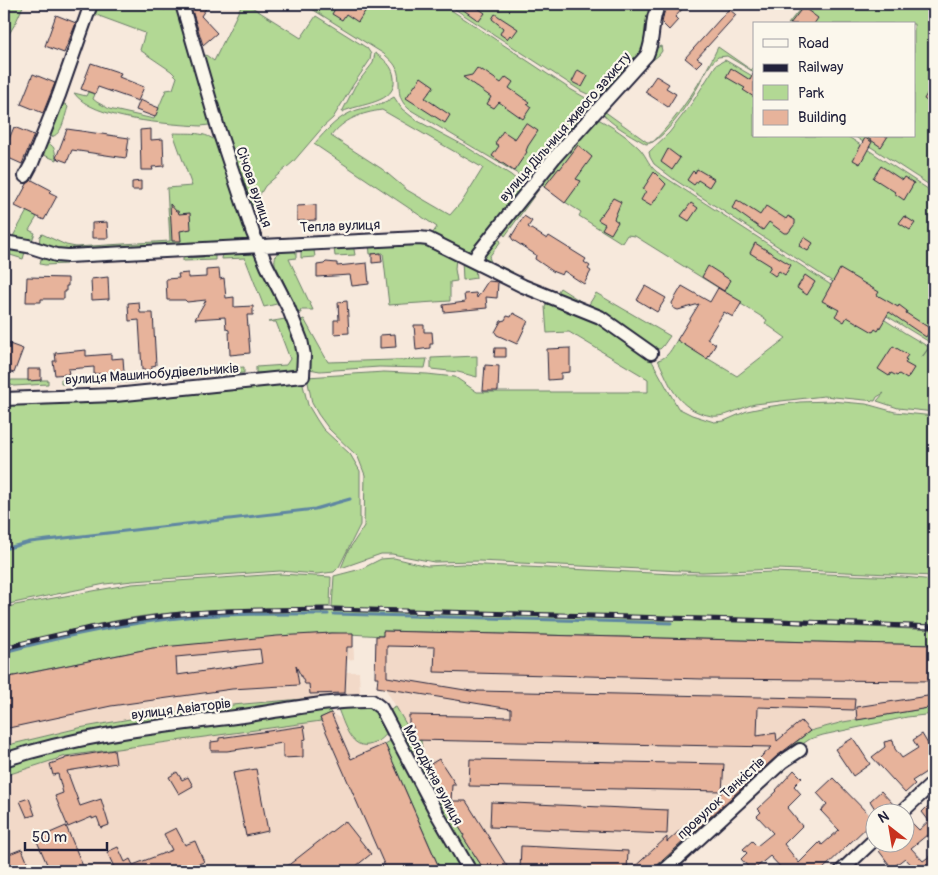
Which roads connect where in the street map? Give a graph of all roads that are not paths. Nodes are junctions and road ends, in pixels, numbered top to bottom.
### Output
1 (92, 4) edge
2 (182, 4) edge
3 (659, 4) edge
4 (24, 176) dead end
5 (4, 242) edge
6 (258, 246) junction
7 (474, 261) junction
8 (651, 353) dead end
9 (303, 376) joint
10 (4, 399) edge
11 (364, 701) joint
12 (800, 750) dead end
13 (4, 760) edge
14 (934, 782) edge
15 (913, 802) edge
16 (866, 847) edge
17 (470, 871) edge
18 (664, 871) edge
19 (841, 871) edge

1 - 4 street
2 - 6 street, Січова вулиця
3 - 7 street, вулиця Дільниця живого захисту
5 - 6 street, Тепла вулиця
6 - 7 street, Тепла вулиця
6 - 9 street, Січова вулиця
7 - 8 street, Тепла вулиця
9 - 10 street, вулиця Машинобудівельників
11 - 13 street, вулиця Авіаторів
11 - 17 street, Молодіжна вулиця
12 - 18 street, провулок Танкістів
14 - 15 street
16 - 19 street

